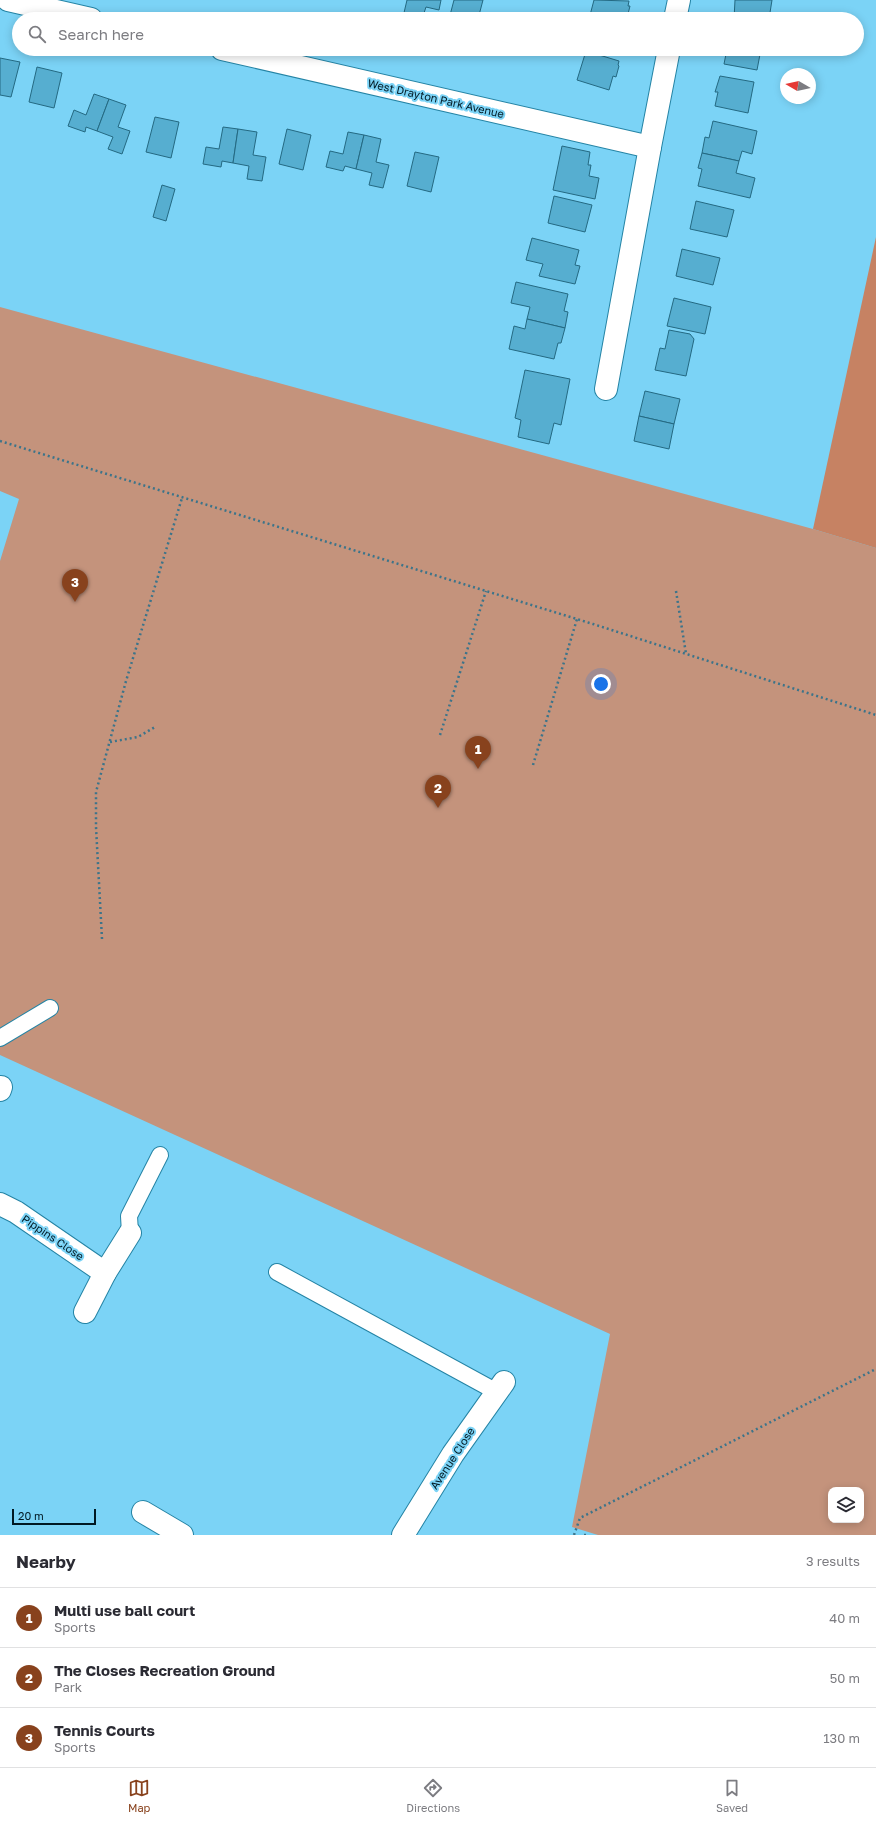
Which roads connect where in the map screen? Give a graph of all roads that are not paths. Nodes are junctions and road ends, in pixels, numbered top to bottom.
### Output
1 (8, 0) edge
2 (679, 0) edge
3 (60, 12) edge
4 (677, 12) edge
5 (253, 56) edge
6 (669, 56) edge
7 (650, 147) junction
8 (606, 389) dead end
9 (50, 1008) dead end
10 (0, 1038) edge
11 (160, 1155) dead end
12 (0, 1204) edge
13 (130, 1233) joint
14 (277, 1272) dead end
15 (105, 1273) junction
16 (85, 1312) dead end
17 (500, 1387) joint
18 (143, 1512) dead end
19 (182, 1535) edge
20 (403, 1535) edge

1 - 3 street
2 - 4 street
5 - 7 street, West Drayton Park Avenue
6 - 7 street
7 - 8 street
9 - 10 lane
11 - 13 lane
12 - 15 street, Pippins Close
13 - 15 street
14 - 17 lane
15 - 16 street
17 - 20 street, Avenue Close
18 - 19 street

